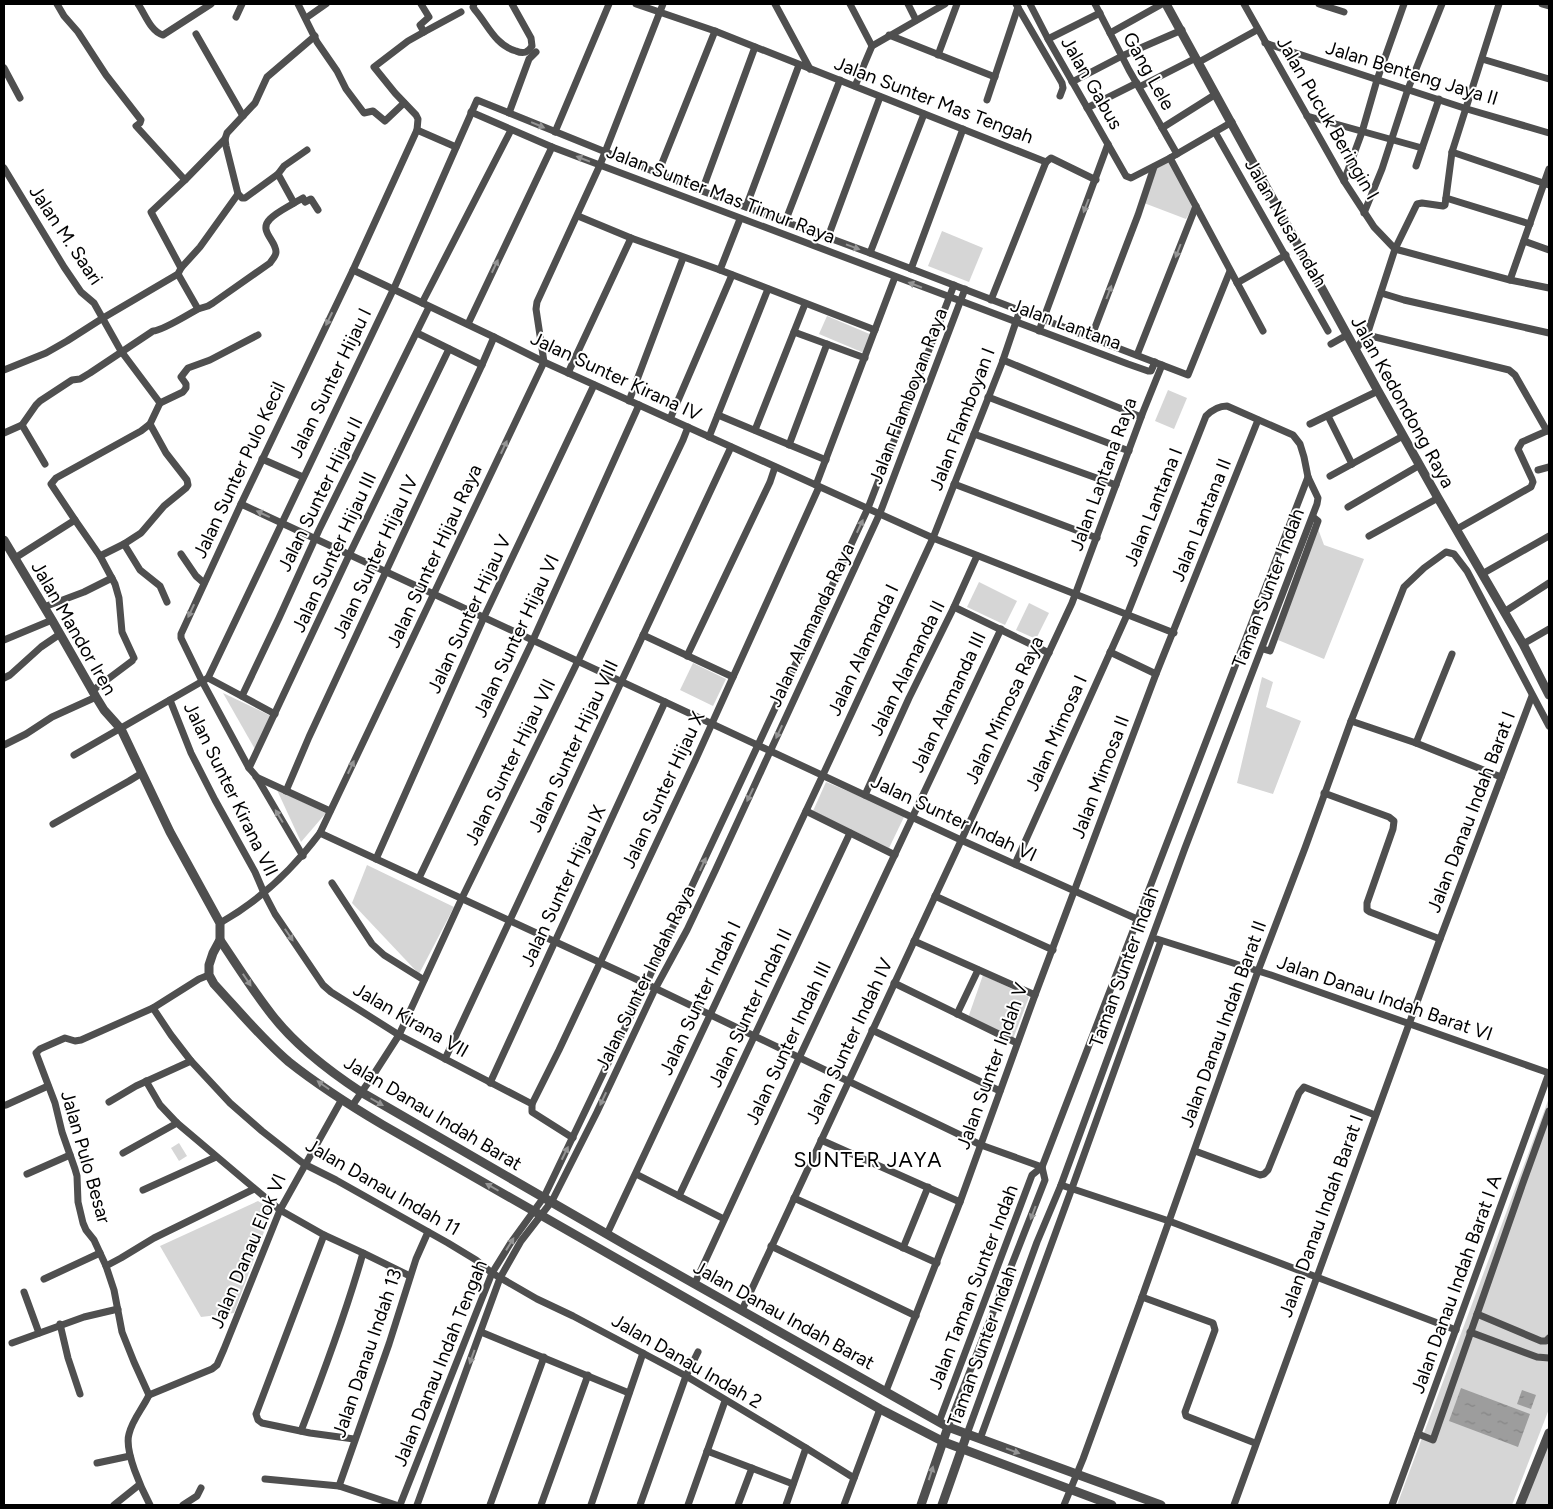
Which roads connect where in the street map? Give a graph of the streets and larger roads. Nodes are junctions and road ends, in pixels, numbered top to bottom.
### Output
1 (57, 4) edge
2 (138, 4) edge
3 (210, 4) edge
4 (242, 4) edge
5 (298, 4) edge
6 (326, 4) edge
7 (421, 4) edge
8 (474, 4) edge
9 (512, 4) edge
10 (609, 4) edge
11 (636, 4) edge
12 (663, 4) edge
13 (774, 4) edge
14 (850, 4) edge
15 (908, 4) edge
16 (945, 4) edge
17 (958, 4) edge
18 (1030, 4) edge
19 (1095, 4) edge
20 (1162, 4) edge
21 (1166, 4) edge
22 (1244, 4) edge
23 (1319, 4) edge
24 (1404, 4) edge
25 (1442, 4) edge
26 (1499, 4) edge
27 (1542, 4) edge
28 (1017, 6) edge
29 (1549, 6) edge
30 (461, 12) dead end
31 (660, 12) junction
32 (1344, 12) dead end
33 (1100, 13) junction
34 (236, 17) dead end
35 (306, 18) junction
36 (916, 20) junction
37 (1182, 30) junction
38 (1257, 30) junction
39 (715, 31) junction
40 (424, 32) junction
41 (1110, 33) junction
42 (196, 34) dead end
43 (889, 35) junction
44 (315, 36) junction
45 (1048, 39) junction
46 (1265, 43) junction
47 (872, 46) junction
48 (755, 47) junction
49 (533, 51) junction
50 (938, 55) junction
51 (1122, 56) junction
52 (1482, 59) junction
53 (1197, 60) junction
54 (799, 64) junction
55 (4, 68) edge
56 (810, 69) junction
57 (995, 76) junction
58 (1549, 79) edge
59 (840, 80) junction
60 (1377, 80) junction
61 (1072, 82) junction
62 (1138, 85) junction
63 (855, 86) junction
64 (1408, 89) junction
65 (1216, 94) junction
66 (880, 96) junction
67 (1060, 96) dead end
68 (20, 98) dead end
69 (1439, 99) junction
70 (476, 100) joint
71 (987, 100) dead end
72 (404, 103) junction
73 (1087, 108) junction
74 (1467, 109) junction
75 (471, 112) junction
76 (509, 113) junction
77 (924, 114) junction
78 (243, 116) junction
79 (1307, 116) junction
80 (1232, 122) junction
81 (1162, 128) junction
82 (963, 129) junction
83 (417, 130) junction
84 (511, 130) junction
85 (555, 132) junction
86 (1215, 132) junction
87 (1362, 132) junction
88 (1549, 133) edge
89 (225, 138) junction
90 (1391, 140) junction
91 (1108, 144) junction
92 (456, 147) junction
93 (552, 147) junction
94 (1422, 148) junction
95 (307, 150) dead end
96 (605, 152) junction
97 (1452, 152) junction
98 (1174, 156) junction
99 (1046, 162) junction
100 (600, 165) junction
101 (1416, 166) dead end
102 (1154, 167) junction
103 (4, 168) edge
104 (1549, 169) edge
105 (278, 174) junction
106 (658, 174) junction
107 (185, 180) junction
108 (1096, 180) junction
109 (1344, 182) junction
110 (1547, 184) edge
111 (702, 191) junction
112 (238, 194) junction
113 (1446, 198) junction
114 (294, 203) junction
115 (1196, 206) junction
116 (746, 207) junction
117 (318, 210) dead end
118 (1364, 213) junction
119 (578, 216) junction
120 (740, 219) junction
121 (785, 222) junction
122 (1530, 224) junction
123 (828, 237) junction
124 (631, 238) junction
125 (1524, 241) junction
126 (1392, 247) junction
127 (1549, 250) edge
128 (870, 253) junction
129 (1286, 255) junction
130 (683, 258) junction
131 (911, 269) junction
132 (353, 270) junction
133 (720, 270) junction
134 (180, 271) junction
135 (1230, 271) junction
136 (732, 275) junction
137 (895, 277) junction
138 (1510, 280) junction
139 (1237, 283) junction
140 (954, 285) junction
141 (1549, 288) edge
142 (768, 289) junction
143 (965, 289) junction
144 (393, 290) junction
145 (1382, 293) junction
146 (949, 298) junction
147 (992, 300) junction
148 (961, 302) junction
149 (805, 304) junction
150 (426, 305) junction
151 (198, 309) junction
152 (1020, 310) junction
153 (103, 318) junction
154 (1043, 319) junction
155 (1016, 322) junction
156 (468, 324) junction
157 (875, 330) junction
158 (1039, 331) junction
159 (1262, 331) dead end
160 (1328, 331) dead end
161 (794, 332) junction
162 (417, 333) junction
163 (1549, 333) edge
164 (258, 335) dead end
165 (1347, 335) junction
166 (1367, 335) junction
167 (494, 337) junction
168 (1091, 338) junction
169 (827, 344) junction
170 (1331, 344) dead end
171 (449, 349) junction
172 (1355, 350) junction
173 (121, 351) junction
174 (1137, 356) junction
175 (865, 358) junction
176 (1003, 360) junction
177 (1158, 364) junction
178 (482, 365) junction
179 (542, 366) junction
180 (4, 370) edge
181 (568, 373) junction
182 (594, 385) junction
183 (1378, 390) junction
184 (988, 397) junction
185 (629, 401) junction
186 (160, 403) junction
187 (639, 405) junction
188 (718, 415) junction
189 (1328, 416) junction
190 (1141, 417) junction
191 (670, 419) junction
192 (1258, 420) junction
193 (150, 424) junction
194 (1310, 424) dead end
195 (22, 425) junction
196 (688, 427) junction
197 (755, 430) junction
198 (1548, 430) edge
199 (4, 433) edge
200 (974, 434) junction
201 (1403, 436) junction
202 (708, 437) junction
203 (789, 445) junction
204 (731, 446) junction
205 (1129, 451) junction
206 (262, 459) junction
207 (826, 460) junction
208 (45, 464) dead end
209 (1352, 464) junction
210 (1420, 465) junction
211 (775, 467) junction
212 (1549, 467) edge
213 (1538, 470) dead end
214 (1330, 476) dead end
215 (303, 477) junction
216 (1308, 477) junction
217 (954, 484) junction
218 (1116, 485) junction
219 (818, 486) junction
220 (1438, 498) junction
221 (241, 504) junction
222 (1348, 507) dead end
223 (868, 508) junction
224 (880, 513) junction
225 (75, 520) junction
226 (282, 522) junction
227 (1457, 529) junction
228 (1369, 536) dead end
229 (1549, 536) edge
230 (315, 538) junction
231 (933, 538) junction
232 (1097, 538) junction
233 (4, 540) edge
234 (124, 544) junction
235 (182, 554) dead end
236 (350, 554) junction
237 (100, 556) junction
238 (977, 556) junction
239 (15, 558) junction
240 (385, 571) junction
241 (1482, 574) junction
242 (112, 578) junction
243 (1549, 582) edge
244 (204, 583) junction
245 (434, 593) junction
246 (1076, 594) junction
247 (167, 602) dead end
248 (44, 607) junction
249 (954, 607) junction
250 (1504, 612) junction
251 (1127, 615) junction
252 (484, 617) junction
253 (52, 620) junction
254 (1001, 629) junction
255 (1549, 629) edge
256 (1174, 633) junction
257 (60, 634) junction
258 (643, 635) junction
259 (4, 640) edge
260 (533, 640) junction
261 (1523, 644) junction
262 (1110, 652) junction
263 (1049, 653) junction
264 (1452, 654) dead end
265 (687, 656) junction
266 (578, 661) junction
267 (1156, 674) junction
268 (733, 677) junction
269 (4, 678) edge
270 (205, 680) junction
271 (620, 681) junction
272 (94, 694) junction
273 (1549, 695) edge
274 (242, 696) junction
275 (1532, 696) junction
276 (170, 700) junction
277 (665, 702) junction
278 (276, 714) junction
279 (1351, 722) junction
280 (712, 724) junction
281 (1549, 726) edge
282 (121, 729) junction
283 (1416, 743) junction
284 (4, 745) edge
285 (758, 745) junction
286 (771, 751) junction
287 (74, 755) dead end
288 (249, 768) junction
289 (142, 772) junction
290 (823, 775) junction
291 (256, 776) junction
292 (1501, 777) junction
293 (286, 791) junction
294 (1324, 793) junction
295 (865, 795) junction
296 (330, 811) junction
297 (806, 811) junction
298 (912, 817) junction
299 (53, 824) dead end
300 (320, 833) junction
301 (850, 833) junction
302 (961, 840) junction
303 (895, 855) junction
304 (303, 856) junction
305 (376, 859) junction
306 (1015, 864) junction
307 (419, 878) junction
308 (332, 883) dead end
309 (1075, 891) junction
310 (264, 893) junction
311 (935, 896) junction
312 (462, 898) junction
313 (1137, 919) junction
314 (509, 921) junction
315 (220, 923) junction
316 (1152, 937) junction
317 (1440, 939) junction
318 (220, 940) junction
319 (914, 941) junction
320 (1161, 941) junction
321 (555, 943) junction
322 (1052, 950) junction
323 (600, 963) junction
324 (978, 970) junction
325 (1258, 971) junction
326 (209, 975) junction
327 (424, 980) junction
328 (894, 983) junction
329 (646, 984) junction
330 (655, 989) junction
331 (1035, 995) junction
332 (154, 1008) junction
333 (957, 1014) junction
334 (710, 1015) junction
335 (1410, 1024) junction
336 (872, 1030) junction
337 (399, 1035) junction
338 (755, 1037) junction
339 (1017, 1043) junction
340 (799, 1058) junction
341 (445, 1059) junction
342 (191, 1061) junction
343 (1549, 1073) edge
344 (146, 1081) junction
345 (848, 1082) junction
346 (490, 1083) junction
347 (48, 1086) junction
348 (1000, 1091) junction
349 (361, 1092) junction
350 (342, 1099) junction
351 (109, 1102) dead end
352 (532, 1104) junction
353 (6, 1105) dead end
354 (352, 1106) junction
355 (1549, 1112) edge
356 (1375, 1115) junction
357 (177, 1123) junction
358 (573, 1138) junction
359 (821, 1140) junction
360 (981, 1145) junction
361 (1194, 1151) junction
362 (123, 1153) dead end
363 (70, 1155) junction
364 (216, 1157) junction
365 (304, 1164) junction
366 (1042, 1167) junction
367 (27, 1174) dead end
368 (636, 1174) junction
369 (1513, 1175) junction
370 (1524, 1180) junction
371 (1060, 1184) junction
372 (928, 1188) junction
373 (1072, 1188) junction
374 (254, 1189) junction
375 (144, 1190) dead end
376 (679, 1196) junction
377 (544, 1197) junction
378 (794, 1198) junction
379 (552, 1201) junction
380 (960, 1202) junction
381 (280, 1210) junction
382 (538, 1213) junction
383 (724, 1219) junction
384 (1169, 1221) junction
385 (428, 1232) junction
386 (607, 1234) junction
387 (324, 1235) junction
388 (771, 1246) junction
389 (903, 1248) junction
390 (100, 1253) junction
391 (363, 1253) junction
392 (937, 1262) junction
393 (106, 1266) junction
394 (492, 1273) junction
395 (410, 1276) junction
396 (500, 1278) junction
397 (1317, 1278) junction
398 (44, 1279) dead end
399 (695, 1283) junction
400 (24, 1292) dead end
401 (987, 1297) junction
402 (1142, 1297) junction
403 (998, 1301) junction
404 (118, 1309) junction
405 (742, 1310) junction
406 (1477, 1314) junction
407 (916, 1316) junction
408 (60, 1324) junction
409 (1456, 1330) junction
410 (481, 1332) junction
411 (1470, 1332) junction
412 (39, 1333) junction
413 (1549, 1338) edge
414 (12, 1342) dead end
415 (698, 1352) dead end
416 (643, 1353) junction
417 (544, 1357) junction
418 (1549, 1358) edge
419 (588, 1376) junction
420 (686, 1376) junction
421 (886, 1391) junction
422 (629, 1393) junction
423 (80, 1394) dead end
424 (149, 1395) junction
425 (725, 1401) junction
426 (880, 1409) junction
427 (939, 1422) junction
428 (949, 1427) junction
429 (301, 1431) junction
430 (1549, 1433) edge
431 (966, 1434) junction
432 (1418, 1434) junction
433 (354, 1439) junction
434 (980, 1439) junction
435 (943, 1442) junction
436 (1255, 1443) junction
437 (806, 1448) junction
438 (960, 1448) junction
439 (707, 1451) junction
440 (130, 1456) junction
441 (97, 1463) dead end
442 (752, 1468) junction
443 (1076, 1475) junction
444 (854, 1478) junction
445 (265, 1479) dead end
446 (793, 1484) junction
447 (139, 1485) junction
448 (339, 1486) junction
449 (201, 1488) dead end
450 (1071, 1489) junction
451 (114, 1505) edge
452 (150, 1505) edge
453 (183, 1505) edge
454 (398, 1505) edge
455 (417, 1505) edge
456 (490, 1505) edge
457 (541, 1505) edge
458 (591, 1505) edge
459 (640, 1505) edge
460 (688, 1505) edge
461 (738, 1505) edge
462 (786, 1505) edge
463 (844, 1505) edge
464 (921, 1505) edge
465 (942, 1505) edge
466 (1064, 1505) edge
467 (1112, 1505) edge
468 (1161, 1505) edge
469 (1234, 1505) edge
470 (1392, 1505) edge
471 (1520, 1505) edge

1 - 107 street
2 - 3 street
4 - 34 street
5 - 35 street
6 - 35 street
7 - 40 street
8 - 49 street
9 - 49 street
10 - 85 street
11 - 31 street, Jalan Sunter Mas Tengah
12 - 31 street
13 - 56 street
14 - 47 street
15 - 36 street
16 - 36 street
17 - 50 street
18 - 45 street, Jalan Gabus
19 - 33 street, Gang Lele
20 - 41 street
21 - 37 street, Jalan Kedondong Raya
22 - 38 street, Jalan Pucuk Beringin I
23 - 32 street
24 - 60 street
25 - 64 street
26 - 52 street
27 - 29 street
28 - 57 street
28 - 67 street
30 - 40 street
31 - 39 street, Jalan Sunter Mas Tengah
31 - 96 street
33 - 41 street, Gang Lele
33 - 45 street
35 - 44 street
36 - 43 street
37 - 51 street
37 - 53 street, Jalan Kedondong Raya
38 - 46 street, Jalan Pucuk Beringin I
38 - 53 street
39 - 48 street, Jalan Sunter Mas Tengah
39 - 106 street
40 - 72 street
41 - 51 street, Gang Lele
42 - 78 street
43 - 47 street
43 - 50 street
44 - 72 street
44 - 78 street
45 - 61 street, Jalan Gabus
46 - 60 street, Jalan Benteng Jaya II
46 - 79 street, Jalan Pucuk Beringin I
47 - 63 street
48 - 54 street, Jalan Sunter Mas Tengah
48 - 111 street
49 - 76 street
50 - 57 street
51 - 61 street
51 - 62 street, Gang Lele
52 - 58 street
52 - 74 street
53 - 62 street
53 - 65 street, Jalan Kedondong Raya
54 - 56 street, Jalan Sunter Mas Tengah
54 - 116 street
55 - 68 street
56 - 59 street, Jalan Sunter Mas Tengah
57 - 71 street
59 - 63 street, Jalan Sunter Mas Tengah
59 - 121 street
60 - 64 street, Jalan Benteng Jaya II
60 - 87 street
61 - 73 street, Jalan Gabus
62 - 73 street
62 - 81 street, Gang Lele
63 - 66 street, Jalan Sunter Mas Tengah
64 - 69 street, Jalan Benteng Jaya II
64 - 90 street
65 - 80 street, Jalan Kedondong Raya
65 - 81 street
66 - 77 street, Jalan Sunter Mas Tengah
66 - 123 street
69 - 74 street, Jalan Benteng Jaya II
69 - 94 street
70 - 75 street, Jalan Sunter Hijau I
70 - 76 street, Jalan Sunter Mas Timur Raya
72 - 83 street
73 - 91 street, Jalan Gabus
74 - 88 street, Jalan Benteng Jaya II
74 - 97 street
75 - 84 street, Jalan Sunter Mas Timur Raya
75 - 92 street, Jalan Sunter Hijau I
76 -> 85 street, Jalan Sunter Mas Timur Raya
77 - 82 street, Jalan Sunter Mas Tengah
77 - 128 street
78 - 89 street
79 - 87 street
79 - 109 street, Jalan Pucuk Beringin I
80 - 86 street
80 - 165 street, Jalan Kedondong Raya
81 - 98 street, Gang Lele
82 - 99 street, Jalan Sunter Mas Tengah
82 - 131 street
83 - 92 street
83 - 132 street, Jalan Sunter Pulo Kecil
84 - 93 street, Jalan Sunter Mas Timur Raya
84 - 150 street, Jalan Sunter Hijau II
85 - 96 street, Jalan Sunter Mas Timur Raya
86 - 98 street
86 - 129 street, Jalan Nusa Indah
87 - 90 street
87 - 109 street
89 - 107 street
89 - 112 street
90 - 94 street
90 - 118 street
91 - 102 street, Jalan Gabus
91 - 108 street
92 - 144 street, Jalan Sunter Hijau I
100 -> 93 street, Jalan Sunter Mas Timur Raya
156 -> 93 street
94 - 101 street
95 - 105 street
96 - 100 street
96 - 106 street, Jalan Sunter Mas Timur Raya
97 - 110 street
97 - 113 street
98 - 102 street
98 - 115 street, Gang Lele
99 - 108 street, Jalan Sunter Mas Tengah
99 - 147 street
100 - 119 street
100 - 120 street, Jalan Sunter Mas Timur Raya
168 -> 102 street
103 - 153 street, Jalan M. Saari
104 - 110 street
105 - 112 street
105 - 114 street
106 - 111 street, Jalan Sunter Mas Timur Raya
107 - 134 street
108 -> 154 street
109 - 118 street, Jalan Pucuk Beringin I
110 - 122 street
111 - 116 street, Jalan Sunter Mas Timur Raya
112 - 134 street
113 - 122 street
113 - 126 street
114 - 117 street
114 - 151 street
115 - 135 street, Gang Lele
115 -> 174 street
116 - 121 street, Jalan Sunter Mas Timur Raya
118 - 126 street, Jalan Pucuk Beringin I
119 - 124 street
119 - 179 street
120 - 133 street
120 - 137 street, Jalan Sunter Mas Timur Raya
121 - 123 street, Jalan Sunter Mas Timur Raya
122 - 125 street
123 -> 128 street, Jalan Sunter Mas Timur Raya
124 - 130 street
124 - 181 street
125 - 127 street
125 - 138 street
126 - 138 street
126 - 145 street
128 - 131 street, Jalan Sunter Mas Timur Raya
129 - 139 street
129 - 160 street, Jalan Nusa Indah
130 - 133 street
130 - 185 street
131 - 140 street, Jalan Sunter Mas Timur Raya
132 - 144 street, Jalan Sunter Kirana IV
132 -> 206 street, Jalan Sunter Pulo Kecil
133 - 136 street
134 - 151 street
134 - 153 street
135 - 139 street, Gang Lele
135 - 177 street, Jalan Sunter Mas Timur Raya
136 - 142 street
136 - 191 street
146 -> 137 street, Jalan Sunter Mas Timur Raya
137 - 157 street, Jalan Sunter Hijau X
138 - 141 street
139 - 159 street, Gang Lele
140 - 143 street, Jalan Sunter Mas Timur Raya
140 - 146 street, Jalan Flamboyan Raya
142 - 149 street
142 - 188 street
143 - 147 street, Jalan Sunter Mas Timur Raya
143 - 148 street, Jalan Flamboyan Raya
144 - 150 street, Jalan Sunter Kirana IV
144 - 215 street, Jalan Sunter Hijau I
145 - 163 street
145 - 166 street
146 - 148 street, Jalan Sunter Mas Timur Raya
146 - 223 street, Jalan Flamboyan Raya
147 - 152 street, Jalan Sunter Mas Timur Raya
148 - 155 street, Jalan Lantana
148 - 224 street, Jalan Flamboyan Raya
149 - 157 street
149 - 161 street
150 - 156 street, Jalan Sunter Kirana IV
150 - 162 street, Jalan Sunter Hijau II
151 - 173 street
152 - 154 street, Jalan Sunter Mas Timur Raya
152 - 155 street, Jalan Flamboyan I
153 - 173 street, Jalan M. Saari
153 - 180 street
154 - 158 street
154 - 168 street, Jalan Sunter Mas Timur Raya
155 - 158 street, Jalan Lantana
155 - 176 street, Jalan Flamboyan I
156 - 167 street, Jalan Sunter Kirana IV
157 - 175 street, Jalan Sunter Hijau X
158 - 177 street, Jalan Lantana
161 - 169 street
161 - 197 street
162 - 171 street
162 - 230 street, Jalan Sunter Hijau II
164 - 186 street
165 - 170 street
165 - 172 street, Jalan Kedondong Raya
166 - 172 street
166 - 198 street
167 - 178 street, Jalan Sunter Hijau IV
167 - 179 street, Jalan Sunter Kirana IV
168 - 174 street, Jalan Sunter Mas Timur Raya
169 - 175 street
169 - 203 street
171 - 178 street
171 - 236 street, Jalan Sunter Hijau III
172 - 183 street, Jalan Kedondong Raya
173 - 186 street, Jalan M. Saari
173 - 195 street
174 - 177 street, Jalan Sunter Mas Timur Raya
175 - 207 street, Jalan Sunter Hijau X
176 - 184 street, Jalan Flamboyan I
176 - 190 street
177 - 190 street, Jalan Lantana Raya
178 - 240 street, Jalan Sunter Hijau IV
179 - 181 street, Jalan Sunter Kirana IV
245 -> 179 street, Jalan Sunter Hijau Raya
181 - 182 street, Jalan Sunter Kirana IV
182 - 185 street, Jalan Sunter Kirana IV
182 - 252 street, Jalan Sunter Hijau V
183 - 189 street
183 - 201 street, Jalan Kedondong Raya
184 - 200 street, Jalan Flamboyan I
184 - 205 street
185 - 187 street, Jalan Sunter Kirana IV
186 - 193 street
187 - 191 street, Jalan Sunter Kirana IV
187 - 260 street, Jalan Sunter Hijau VI
188 - 197 street
188 - 202 street
189 - 194 street
189 - 209 street
190 - 205 street, Jalan Lantana Raya
191 - 196 street, Jalan Sunter Kirana IV
192 - 216 street
192 - 251 street, Jalan Lantana I
192 - 256 street, Jalan Lantana II
193 - 225 street
193 - 234 street
195 - 199 street
195 - 208 street
196 - 202 street, Jalan Sunter Kirana IV
196 - 266 street, Jalan Sunter Hijau VII
197 - 203 street
198 - 227 street
200 - 217 street, Jalan Flamboyan I
200 - 218 street
201 - 209 street
201 - 210 street, Jalan Kedondong Raya
202 - 204 street, Jalan Sunter Kirana IV
203 - 207 street
204 - 211 street, Jalan Sunter Kirana IV
204 - 258 street, Jalan Sunter Hijau VIII
205 - 218 street, Jalan Lantana Raya
206 - 215 street
206 - 221 street, Jalan Sunter Pulo Kecil
207 - 219 street, Jalan Sunter Hijau X
209 - 214 street
210 - 220 street, Jalan Kedondong Raya
210 - 222 street
211 - 219 street, Jalan Sunter Kirana IV
211 - 265 street
212 - 213 street
215 - 226 street, Jalan Sunter Hijau I
216 - 313 street, Jalan Taman Sunter Indah
216 - 316 street, Taman Sunter Indah
217 - 231 street, Jalan Flamboyan I
217 - 232 street
218 - 232 street, Jalan Lantana Raya
219 - 223 street, Jalan Sunter Kirana IV
219 - 268 street, Jalan Sunter Hijau X
220 - 227 street, Jalan Kedondong Raya
220 - 228 street
226 -> 221 street, Jalan Sunter Indah VI
221 - 244 street, Jalan Sunter Pulo Kecil
223 - 224 street
285 -> 223 street, Jalan Alamanda Raya
224 - 231 street
224 -> 286 street, Jalan Alamanda Raya
225 - 237 street
225 - 239 street
226 - 230 street, Jalan Sunter Indah VI
226 - 270 street, Jalan Sunter Hijau I
227 - 241 street, Jalan Kedondong Raya
229 - 241 street
230 - 236 street, Jalan Sunter Indah VI
230 - 274 street, Jalan Sunter Hijau II
231 - 238 street
231 - 290 street, Jalan Alamanda I
232 - 246 street, Jalan Lantana Raya
233 - 239 street, Jalan Mandor Iren
234 - 237 street
234 - 247 street
235 - 244 street
236 - 240 street, Jalan Sunter Indah VI
236 - 278 street, Jalan Sunter Hijau III
237 - 242 street
238 - 246 street
238 - 249 street, Jalan Alamanda II
239 - 248 street, Jalan Mandor Iren
240 - 245 street, Jalan Sunter Indah VI
240 - 293 street, Jalan Sunter Hijau IV
241 - 250 street, Jalan Kedondong Raya
242 - 248 street
242 - 272 street
243 - 250 street
244 -> 270 street, Jalan Sunter Pulo Kecil
245 - 252 street, Jalan Sunter Indah VI
296 -> 245 street, Jalan Sunter Hijau Raya
246 - 251 street
246 - 263 street, Jalan Mimosa Raya
248 - 253 street, Jalan Mandor Iren
249 - 254 street, Jalan Alamanda III
249 - 295 street, Jalan Alamanda II
250 - 261 street, Jalan Kedondong Raya
251 - 256 street
251 - 262 street, Jalan Mimosa I
252 - 260 street, Jalan Sunter Indah VI
252 - 305 street, Jalan Sunter Hijau V
253 - 257 street, Jalan Mandor Iren
253 - 259 street
254 - 263 street, Jalan Alamanda III
254 - 298 street, Jalan Alamanda III
255 - 261 street
256 - 267 street, Jalan Mimosa II
257 - 269 street
257 - 272 street, Jalan Mandor Iren
258 - 265 street
258 - 271 street, Jalan Sunter Hijau VIII
260 - 266 street, Jalan Sunter Indah VI
260 - 307 street, Jalan Sunter Hijau VI
261 - 273 street, Jalan Kedondong Raya
262 - 267 street
262 - 306 street, Jalan Mimosa I
263 - 302 street, Jalan Mimosa Raya
264 - 283 street
265 - 268 street
266 - 271 street, Jalan Sunter Indah VI
266 - 312 street, Jalan Sunter Hijau VII
267 - 309 street, Jalan Mimosa II
268 - 280 street, Jalan Sunter Hijau X
270 - 274 street
270 - 276 street
270 - 288 street, Jalan Sunter Pulo Kecil
271 - 277 street, Jalan Sunter Indah VI
271 - 314 street, Jalan Sunter Hijau VIII
272 - 282 street, Jalan Mandor Iren
272 - 284 street
274 - 278 street
275 - 279 street, Jalan Danau Indah Barat II
275 - 281 street
275 - 292 street, Jalan Danau Indah Barat I
276 - 282 street
276 - 310 street, Jalan Sunter Kirana VII
277 - 280 street, Jalan Sunter Indah VI
277 - 321 street, Jalan Sunter Hijau IX
278 - 288 street, Jalan Sunter Hijau III
279 - 283 street
279 - 294 street, Jalan Danau Indah Barat II
280 - 285 street, Jalan Sunter Indah VI
280 - 323 street, Jalan Sunter Hijau X
282 - 287 street
282 - 289 street, Jalan Mandor Iren
283 - 292 street
285 - 286 street, Jalan Sunter Indah VI
329 -> 285 street, Jalan Sunter Indah Raya
286 - 290 street, Jalan Sunter Indah VI
286 -> 330 street, Jalan Sunter Indah Raya
288 - 291 street, Jalan Sunter Pulo Kecil
289 - 299 street
289 - 315 street, Jalan Mandor Iren
290 - 295 street, Jalan Sunter Indah VI
290 - 297 street, Jalan Sunter Indah I
291 - 293 street
304 -> 291 street, Jalan Sunter Pulo Kecil
292 - 317 street, Jalan Danau Indah Barat I
293 - 296 street
294 - 317 street, Jalan Danau Indah Barat I
294 - 325 street, Jalan Danau Indah Barat II
295 - 298 street, Jalan Sunter Indah VI
296 - 300 street, Jalan Sunter Hijau Raya
297 - 301 street
297 - 334 street, Jalan Sunter Indah I
298 - 302 street, Jalan Sunter Indah VI
298 - 303 street, Jalan Sunter Indah III
300 - 304 street, Jalan Sunter Hijau Raya
300 - 305 street
301 - 303 street
301 - 338 street, Jalan Sunter Indah II
302 - 306 street, Jalan Sunter Indah VI
302 - 311 street, Jalan Sunter Indah IV
303 - 340 street, Jalan Sunter Indah III
304 - 310 street, Jalan Sunter Hijau Raya
305 - 307 street
306 - 309 street, Jalan Sunter Indah VI
307 - 312 street
308 - 327 street
309 - 313 street, Jalan Sunter Indah VI
309 - 322 street, Jalan Sunter Indah V
310 - 315 street, Jalan Sunter Hijau Raya
310 -> 337 street, Jalan Kirana VII
311 - 319 street, Jalan Sunter Indah IV
311 - 322 street
312 - 314 street
312 - 327 street, Jalan Sunter Hijau VII
313 - 366 street, Jalan Taman Sunter Indah
314 - 321 street
314 - 341 street, Jalan Sunter Hijau VIII
315 - 318 street
316 - 320 street, Jalan Danau Indah Barat VI
316 - 371 street, Taman Sunter Indah
317 - 335 street, Jalan Danau Indah Barat I
318 - 326 street
318 -> 349 street, Jalan Danau Indah Barat
319 - 324 street
319 - 328 street, Jalan Sunter Indah IV
320 - 325 street, Jalan Danau Indah Barat VI
320 - 373 street
321 - 323 street
321 - 346 street, Jalan Sunter Hijau IX
322 - 331 street, Jalan Sunter Indah V
323 - 329 street
323 - 352 street, Jalan Sunter Hijau X
324 - 331 street
324 - 333 street
325 - 335 street, Jalan Danau Indah Barat VI
325 - 361 street, Jalan Danau Indah Barat II
326 - 332 street
350 -> 326 street, Jalan Danau Indah Barat
327 - 337 street, Jalan Sunter Hijau VII
328 - 333 street
328 - 336 street, Jalan Sunter Indah IV
329 - 330 street
329 - 358 street, Jalan Sunter Indah Raya
330 - 334 street
330 -> 379 street, Jalan Sunter Indah Raya
331 - 339 street, Jalan Sunter Indah V
332 - 342 street, Jalan Danau Indah 11
332 - 347 street, Jalan Pulo Besar
333 - 339 street
334 - 338 street
334 - 368 street, Jalan Sunter Indah I
335 - 343 street, Jalan Danau Indah Barat VI
335 - 356 street, Jalan Danau Indah Barat I
336 - 345 street, Jalan Sunter Indah IV
336 - 348 street
337 - 341 street, Jalan Kirana VII
337 - 349 street, Jalan Sunter Hijau VII
338 - 340 street
338 - 376 street, Jalan Sunter Indah II
339 - 348 street, Jalan Sunter Indah V
340 - 345 street
340 - 383 street, Jalan Sunter Indah III
341 - 346 street, Jalan Kirana VII
342 - 344 street
342 - 365 street, Jalan Danau Indah 11
343 - 369 street, Jalan Danau Indah Barat I A
344 - 351 street
344 - 357 street
345 - 359 street, Jalan Sunter Indah IV
345 - 360 street
346 - 352 street, Jalan Kirana VII
347 - 353 street
347 - 363 street, Jalan Pulo Besar
348 - 360 street, Jalan Sunter Indah V
349 - 354 street, Jalan Sunter Hijau VII
349 -> 377 street, Jalan Danau Indah Barat
350 - 354 street, Jalan Danau Indah Barat
350 - 365 street, Jalan Danau Elok VI
352 - 358 street, Jalan Kirana VII
382 -> 354 street, Jalan Danau Indah Barat
355 - 370 street
356 - 361 street
356 - 397 street, Jalan Danau Indah Barat I
357 - 362 street
357 - 364 street
377 -> 358 street, Jalan Sunter Indah Raya
359 - 372 street
359 - 378 street, Jalan Sunter Indah IV
360 - 366 street
360 - 380 street, Jalan Sunter Indah V
361 - 384 street, Jalan Danau Indah Barat II
363 - 367 street
363 - 390 street, Jalan Pulo Besar
364 - 374 street
364 - 375 street
365 - 381 street, Jalan Danau Elok VI
365 - 385 street, Jalan Danau Indah 11
366 - 401 street, Jalan Taman Sunter Indah
366 -> 403 street, Jalan Taman Sunter Indah
368 - 376 street
368 - 386 street, Jalan Sunter Indah I
369 - 370 street
369 - 409 street, Jalan Danau Indah Barat I A
370 - 406 street
371 - 373 street
371 - 431 street, Taman Sunter Indah
372 - 380 street
372 - 389 street
373 - 384 street
373 - 434 street
374 - 381 street
374 - 393 street
376 - 383 street
377 - 379 street, Jalan Danau Indah Barat
377 - 382 street, Jalan Sunter Indah Raya
378 - 388 street, Jalan Sunter Indah IV
378 - 389 street
379 - 382 street, Jalan Sunter Indah Raya
379 - 386 street, Jalan Danau Indah Barat
380 - 392 street, Jalan Sunter Indah V
381 - 387 street
381 - 424 street, Jalan Danau Elok VI
394 -> 382 street, Jalan Danau Indah Tengah
382 - 396 street, Jalan Danau Indah Tengah
382 - 426 street, Jalan Danau Indah Barat
383 - 399 street, Jalan Sunter Indah III
384 - 397 street
384 - 402 street, Jalan Danau Indah Barat II
385 - 394 street, Jalan Danau Indah 11
385 - 395 street, Jalan Danau Indah 13
386 - 399 street, Jalan Danau Indah Barat
387 - 391 street
387 - 429 street
388 - 405 street, Jalan Sunter Indah IV
388 - 407 street
389 - 392 street
390 - 393 street, Jalan Pulo Besar
390 - 398 street
391 - 395 street
391 - 429 street
392 - 407 street, Jalan Sunter Indah V
393 - 404 street, Jalan Pulo Besar
394 - 396 street, Jalan Danau Indah 11
394 - 454 street, Jalan Danau Indah Tengah
395 - 433 street, Jalan Danau Indah 13
396 - 410 street, Jalan Danau Indah Tengah
396 - 416 street, Jalan Danau Indah 2
397 - 409 street
397 - 436 street, Jalan Danau Indah Barat I
399 - 405 street, Jalan Danau Indah Barat
400 - 412 street
401 - 403 street
401 - 427 street, Jalan Taman Sunter Indah
402 - 436 street
402 - 443 street, Jalan Danau Indah Barat II
403 - 428 street, Jalan Taman Sunter Indah
404 - 408 street
404 - 424 street, Jalan Pulo Besar
405 - 421 street, Jalan Danau Indah Barat
406 - 411 street
406 - 413 street
407 - 421 street, Jalan Sunter Indah V
408 - 412 street
408 - 423 street
409 - 432 street, Jalan Danau Indah Barat I A
410 - 417 street
410 -> 455 street, Jalan Danau Indah Tengah
411 - 418 street
411 - 432 street
412 - 414 street
415 - 420 street
416 - 420 street, Jalan Danau Indah 2
416 - 422 street
417 - 419 street
417 - 456 street
419 - 422 street
419 - 457 street
420 - 425 street, Jalan Danau Indah 2
420 - 459 street
421 - 427 street, Jalan Danau Indah Barat
422 - 458 street
424 - 440 street
425 - 437 street, Jalan Danau Indah 2
425 - 439 street
426 - 435 street, Jalan Danau Indah Barat
426 - 444 street
427 - 428 street, Jalan Danau Indah Barat
428 - 431 street, Jalan Danau Indah Barat
428 - 435 street
429 - 433 street
430 - 471 street
431 - 434 street, Jalan Danau Indah Barat
431 - 438 street, Taman Sunter Indah
432 - 470 street, Jalan Danau Indah Barat I A
433 - 448 street, Jalan Danau Indah 13
434 -> 443 street, Jalan Danau Indah Barat
435 - 438 street, Jalan Danau Indah Barat
464 -> 435 street
436 - 469 street, Jalan Danau Indah Barat I
437 - 444 street, Jalan Danau Indah 2
437 - 446 street
438 - 450 street, Jalan Danau Indah Barat
438 - 465 street, Taman Sunter Indah
439 - 442 street
439 - 460 street
440 - 441 street
440 - 447 street
442 - 446 street
442 - 461 street
443 - 450 street, Jalan Danau Indah Barat II
443 - 468 street, Jalan Danau Indah Barat
444 - 463 street
445 - 448 street
446 - 462 street
447 - 451 street
447 - 452 street
448 - 454 street
449 - 453 street
450 - 466 street, Jalan Danau Indah Barat II
450 - 467 street, Jalan Danau Indah Barat

